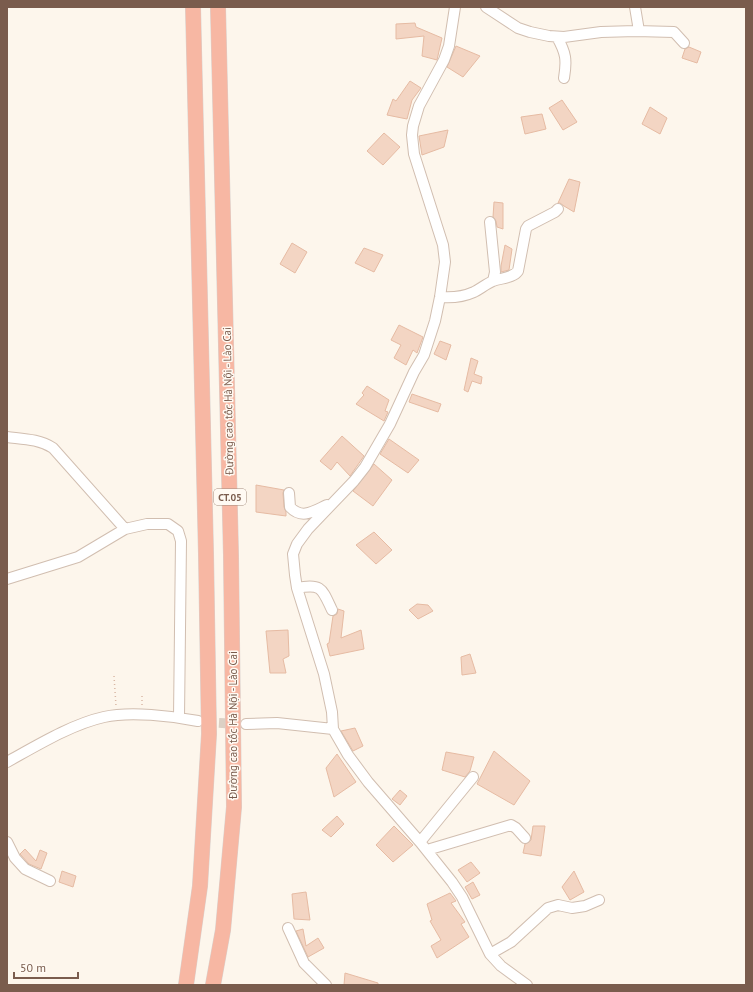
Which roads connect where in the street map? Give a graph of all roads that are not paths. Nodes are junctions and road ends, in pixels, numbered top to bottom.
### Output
1 (193, 7) edge
2 (218, 7) edge
3 (455, 7) edge
4 (486, 7) edge
5 (635, 7) edge
6 (639, 31) junction
7 (557, 37) junction
8 (684, 43) dead end
9 (564, 78) dead end
10 (558, 209) dead end
11 (490, 222) dead end
12 (493, 281) junction
13 (440, 297) junction
14 (7, 437) edge
15 (289, 493) dead end
16 (332, 502) junction
17 (125, 529) junction
18 (7, 579) edge
19 (297, 588) junction
20 (332, 610) dead end
21 (179, 717) junction
22 (198, 721) tunnel mouth
23 (246, 724) tunnel mouth
24 (333, 729) junction
25 (7, 762) edge
26 (473, 777) dead end
27 (525, 838) dead end
28 (7, 842) edge
29 (420, 842) junction
30 (427, 850) junction
31 (50, 882) dead end
32 (575, 898) dead end
33 (599, 900) dead end
34 (563, 907) junction
35 (288, 928) dead end
36 (490, 954) junction
37 (186, 985) edge
38 (213, 985) edge
39 (326, 985) edge
40 (527, 985) edge

1 - 37 highway, CT.05
2 - 38 highway, Đường cao tốc Hà Nội - Lào Cai / CT.05
3 - 13 street
4 - 7 street
5 - 6 street
6 - 7 street
6 - 8 street
7 - 9 street
10 - 12 street
11 - 12 street
12 - 13 street
13 - 16 street
14 - 17 street
15 - 16 street
16 - 19 street
17 - 18 street
17 - 21 street
19 - 20 street
19 - 24 street
21 - 22 street
21 - 25 street
23 - 24 street
24 - 29 street
26 - 29 street
27 - 30 street
28 - 31 street
29 - 30 street
30 - 36 street
32 - 34 street
33 - 34 street
34 - 36 street
35 - 39 street
36 - 40 street

